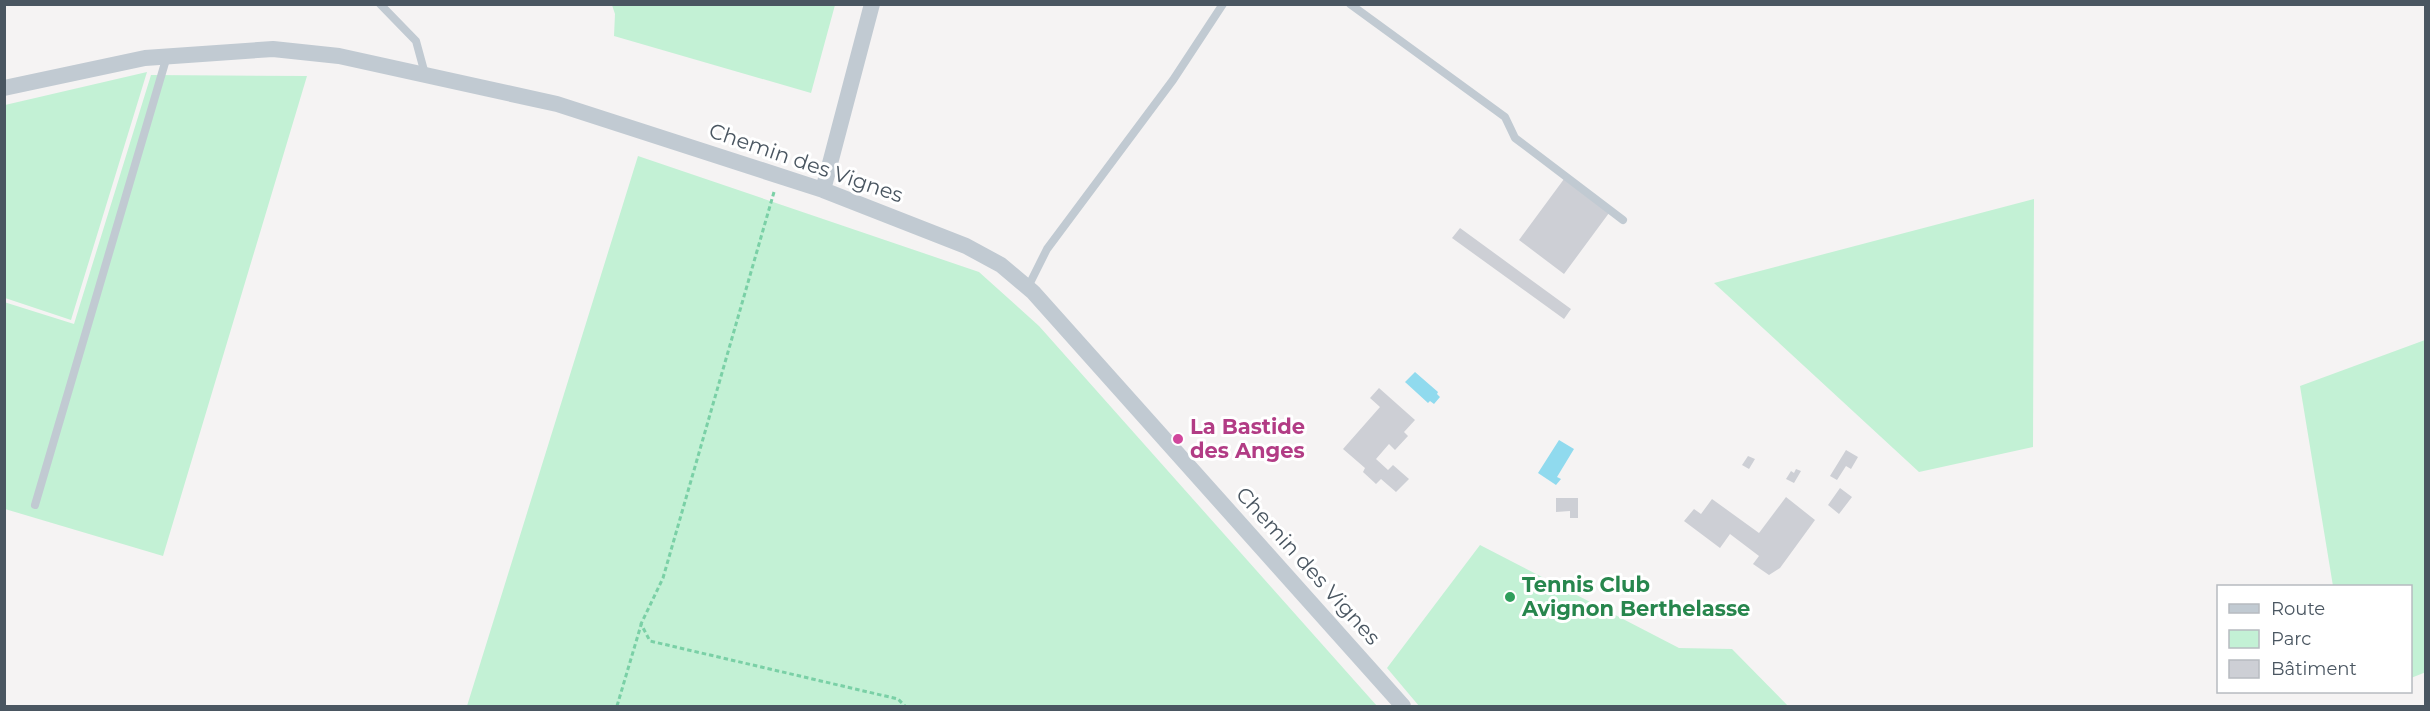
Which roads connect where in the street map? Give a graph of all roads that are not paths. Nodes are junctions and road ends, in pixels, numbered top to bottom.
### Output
1 (380, 4) edge
2 (872, 4) edge
3 (1223, 4) edge
4 (1350, 4) edge
5 (167, 56) junction
6 (425, 74) junction
7 (4, 88) edge
8 (823, 190) junction
9 (1623, 220) dead end
10 (1028, 287) junction
11 (35, 505) dead end
12 (1403, 706) edge

1 - 6 lane
2 - 8 street
3 - 10 lane
4 - 9 lane
5 - 6 street, Chemin des Vignes
5 - 7 street, Chemin des Vignes
5 - 11 lane
6 - 8 street, Chemin des Vignes
8 - 10 street, Chemin des Vignes
10 - 12 street, Chemin des Vignes

